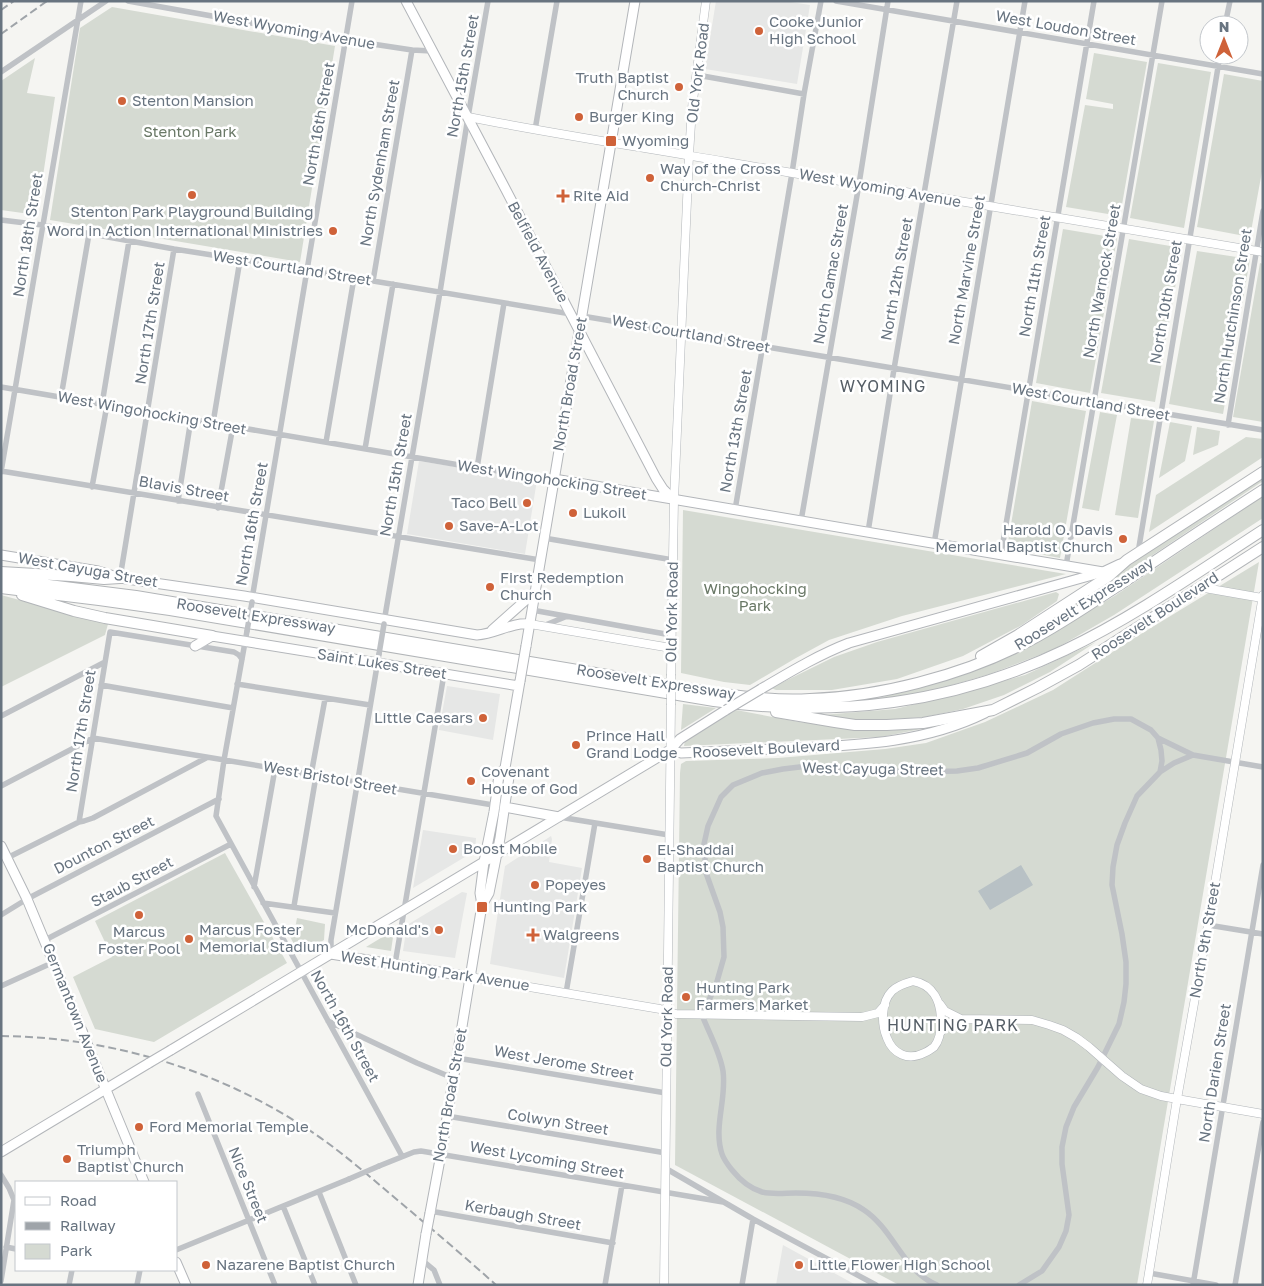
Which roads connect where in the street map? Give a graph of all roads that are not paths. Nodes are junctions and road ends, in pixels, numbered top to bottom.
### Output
1 (81, 1) edge
2 (106, 1) edge
3 (128, 1) edge
4 (352, 1) edge
5 (406, 1) edge
6 (488, 1) edge
7 (557, 1) edge
8 (634, 1) edge
9 (706, 1) edge
10 (820, 1) edge
11 (836, 1) edge
12 (888, 1) edge
13 (957, 1) edge
14 (1025, 1) edge
15 (1094, 1) edge
16 (1162, 1) edge
17 (1230, 1) edge
18 (886, 10) junction
19 (1228, 15) edge
20 (77, 21) junction
21 (954, 22) junction
22 (1020, 33) junction
23 (346, 40) junction
24 (1086, 44) junction
25 (412, 50) junction
26 (432, 52) junction
27 (1153, 55) junction
28 (1218, 66) junction
29 (1, 72) edge
30 (1263, 74) edge
31 (697, 75) junction
32 (804, 94) junction
33 (468, 117) junction
34 (535, 130) junction
35 (611, 142) junction
36 (689, 155) junction
37 (792, 173) junction
38 (859, 184) junction
39 (924, 195) junction
40 (991, 207) junction
41 (1263, 211) edge
42 (1057, 218) junction
43 (1, 220) edge
44 (42, 226) junction
45 (1123, 230) junction
46 (89, 234) junction
47 (1190, 240) junction
48 (129, 241) junction
49 (174, 249) junction
50 (1259, 252) edge
51 (240, 260) junction
52 (306, 270) junction
53 (354, 278) junction
54 (373, 281) junction
55 (393, 284) junction
56 (440, 292) junction
57 (504, 303) junction
58 (571, 314) junction
59 (582, 316) junction
60 (579, 331) junction
61 (682, 332) junction
62 (763, 346) junction
63 (828, 357) junction
64 (894, 368) junction
65 (961, 380) junction
66 (1, 387) edge
67 (16, 390) junction
68 (1028, 391) junction
69 (61, 397) junction
70 (1094, 402) junction
71 (104, 404) junction
72 (148, 412) junction
73 (1160, 413) junction
74 (191, 419) junction
75 (213, 423) junction
76 (1228, 425) junction
77 (233, 426) junction
78 (1263, 430) edge
79 (280, 434) junction
80 (326, 442) junction
81 (365, 449) junction
82 (413, 457) junction
83 (477, 468) junction
84 (1, 472) edge
85 (1263, 472) edge
86 (554, 480) junction
87 (92, 487) junction
88 (1263, 490) edge
89 (134, 494) junction
90 (674, 500) junction
91 (178, 501) junction
92 (218, 508) junction
93 (735, 510) junction
94 (266, 516) junction
95 (801, 521) junction
96 (1263, 530) edge
97 (868, 532) junction
98 (398, 538) junction
99 (544, 538) junction
100 (934, 544) junction
101 (1263, 547) edge
102 (1001, 554) junction
103 (1138, 554) junction
104 (1, 555) edge
105 (540, 560) junction
106 (673, 560) junction
107 (1127, 560) junction
108 (1066, 566) junction
109 (1, 572) edge
110 (1102, 572) junction
111 (120, 578) junction
112 (1, 579) edge
113 (1200, 587) junction
114 (1, 589) edge
115 (1173, 589) junction
116 (535, 592) junction
117 (1263, 597) edge
118 (252, 599) junction
119 (532, 610) junction
120 (567, 616) junction
121 (384, 622) junction
122 (530, 624) junction
123 (543, 626) junction
124 (484, 634) junction
125 (672, 635) junction
126 (212, 636) junction
127 (1118, 640) junction
128 (245, 642) junction
129 (195, 646) junction
130 (671, 648) junction
131 (378, 658) junction
132 (242, 659) junction
133 (105, 662) junction
134 (956, 671) junction
135 (444, 674) junction
136 (237, 684) junction
137 (519, 684) junction
138 (102, 685) junction
139 (324, 699) junction
140 (738, 704) junction
141 (370, 705) junction
142 (233, 708) junction
143 (993, 710) junction
144 (1, 716) edge
145 (93, 738) junction
146 (1158, 738) junction
147 (670, 750) junction
148 (1193, 755) junction
149 (206, 757) junction
150 (224, 760) junction
151 (1235, 762) junction
152 (505, 768) junction
153 (1263, 768) edge
154 (275, 769) junction
155 (1160, 772) junction
156 (314, 776) junction
157 (357, 783) junction
158 (1, 786) edge
159 (424, 794) junction
160 (219, 800) junction
161 (495, 806) junction
162 (505, 807) junction
163 (560, 816) junction
164 (79, 822) junction
165 (595, 823) junction
166 (669, 835) junction
167 (231, 844) junction
168 (1, 846) edge
169 (497, 854) junction
170 (8, 858) junction
171 (484, 862) junction
172 (1263, 865) edge
173 (254, 887) junction
174 (27, 899) junction
175 (263, 903) junction
176 (482, 905) junction
177 (294, 906) junction
178 (404, 910) junction
179 (335, 913) junction
180 (1, 915) edge
181 (1208, 925) junction
182 (1251, 932) junction
183 (1263, 934) edge
184 (45, 940) junction
185 (331, 954) junction
186 (54, 962) junction
187 (395, 964) junction
188 (301, 972) junction
189 (470, 977) junction
190 (1, 986) edge
191 (566, 993) junction
192 (940, 1004) junction
193 (885, 1005) junction
194 (667, 1011) junction
195 (702, 1015) junction
196 (862, 1017) junction
197 (961, 1018) junction
198 (328, 1021) junction
199 (884, 1031) junction
200 (940, 1034) junction
201 (457, 1058) junction
202 (1102, 1058) junction
203 (453, 1078) junction
204 (106, 1089) junction
205 (666, 1093) junction
206 (198, 1094) dead end
207 (1177, 1100) junction
208 (1222, 1108) junction
209 (1263, 1114) edge
210 (447, 1116) junction
211 (1263, 1122) edge
212 (1, 1152) edge
213 (666, 1153) junction
214 (441, 1154) junction
215 (402, 1156) junction
216 (665, 1168) junction
217 (1, 1175) edge
218 (144, 1181) edge
219 (622, 1185) junction
220 (319, 1192) junction
221 (665, 1192) junction
222 (723, 1202) junction
223 (283, 1206) junction
224 (430, 1212) junction
225 (753, 1219) junction
226 (249, 1220) junction
227 (613, 1243) junction
228 (6, 1247) junction
229 (15, 1249) edge
230 (178, 1249) edge
231 (422, 1260) junction
232 (178, 1267) edge
233 (72, 1271) edge
234 (140, 1271) edge
235 (1149, 1273) junction
236 (1, 1281) edge
237 (1193, 1283) edge
238 (69, 1285) edge
239 (137, 1285) edge
240 (186, 1285) edge
241 (275, 1285) edge
242 (314, 1285) edge
243 (356, 1285) edge
244 (418, 1285) edge
245 (440, 1285) edge
246 (605, 1285) edge
247 (664, 1285) edge
248 (742, 1285) edge
249 (876, 1285) edge
250 (937, 1285) edge
251 (1019, 1285) edge
252 (1147, 1285) edge
253 (1216, 1285) edge
254 (1236, 1285) edge

1 - 20 street, North 18th Street
2 - 20 street
3 - 23 street, West Wyoming Avenue
4 - 23 street, North 16th Street
5 - 26 main road, Belfield Avenue
6 - 33 street, North 15th Street
7 - 34 street
8 - 35 main road, North Broad Street
9 - 31 street, Old York Road
10 - 32 street, North 13th Street
11 - 18 street, West Loudon Street
12 - 18 street, North Camac Street
13 - 21 street, North 12th Street
14 - 22 street, North Marvine Street
15 - 24 street, North 11th Street
16 - 27 street, North Warnock Street
17 - 19 street
18 - 21 street, West Loudon Street
18 - 38 street, North Camac Street
20 - 29 street
20 - 44 street, North 18th Street
21 - 22 street, West Loudon Street
21 - 39 street, North 12th Street
22 - 24 street, West Loudon Street
22 - 40 street, North Marvine Street
23 - 25 street, West Wyoming Avenue
23 - 52 street, North 16th Street
24 - 27 street, West Loudon Street
24 - 42 street, North 11th Street
25 - 26 street, West Wyoming Avenue
25 - 54 street, North Sydenham Street
26 - 33 main road, Belfield Avenue
27 - 28 street, West Loudon Street
27 - 45 street, North Warnock Street
28 - 30 street, West Loudon Street
28 - 47 street, North 10th Street
31 - 32 street
31 - 36 street, Old York Road
32 - 37 street, North 13th Street
33 - 34 street, West Wyoming Avenue
33 - 56 street, North 15th Street
33 - 58 main road, Belfield Avenue
34 - 35 street, West Wyoming Avenue
35 - 36 street, West Wyoming Avenue
35 - 59 main road, North Broad Street
36 - 37 street, West Wyoming Avenue
36 - 61 street, Old York Road
37 - 38 street, West Wyoming Avenue
37 - 62 street, North 13th Street
38 - 39 street, West Wyoming Avenue
38 - 63 street, North Camac Street
39 - 40 street, West Wyoming Avenue
39 - 64 street, North 12th Street
40 - 42 street, West Wyoming Avenue
40 - 65 street, North Marvine Street
41 - 50 street, North Hutchinson Street
42 - 45 street, West Wyoming Avenue
42 - 68 street, North 11th Street
43 - 44 street, West Courtland Street
44 - 46 street, West Courtland Street
44 - 67 street, North 18th Street
45 - 47 street, West Wyoming Avenue
45 - 70 street, North Warnock Street
46 - 48 street, West Courtland Street
46 - 69 street
47 - 50 street, West Wyoming Avenue
47 - 73 street, North 10th Street
48 - 49 street, West Courtland Street
48 - 71 street
49 - 51 street, West Courtland Street
49 - 72 street, North 17th Street
50 - 76 street, North Hutchinson Street
51 - 52 street, West Courtland Street
51 - 75 street
52 - 53 street, West Courtland Street
52 - 79 street, North 16th Street
53 - 54 street, West Courtland Street
53 - 80 street
54 - 55 street, West Courtland Street
55 - 56 street, West Courtland Street
55 - 81 street
56 - 57 street, West Courtland Street
56 - 82 street, North 15th Street
57 - 58 street, West Courtland Street
57 - 83 street
58 - 59 street, West Courtland Street
58 - 60 main road, Belfield Avenue
59 - 60 main road, North Broad Street
59 - 61 street, West Courtland Street
60 - 86 main road, North Broad Street
60 - 90 main road, Belfield Avenue
61 - 62 street, West Courtland Street
61 - 90 street, Old York Road
62 - 63 street, West Courtland Street
62 - 93 street, North 13th Street
63 - 64 street, West Courtland Street
63 - 95 street, North Camac Street
64 - 65 street, West Courtland Street
64 - 97 street, North 12th Street
65 - 68 street, West Courtland Street
65 - 100 street, North Marvine Street
66 - 67 street, West Wingohocking Street
67 - 69 street, West Wingohocking Street
67 - 84 street, North 18th Street
68 - 70 street, West Courtland Street
68 - 102 street, North 11th Street
69 - 71 street, West Wingohocking Street
70 - 73 street, West Courtland Street
70 - 108 street, North Warnock Street
71 - 72 street, West Wingohocking Street
71 - 87 street
72 - 74 street, West Wingohocking Street
72 - 89 street, North 17th Street
73 - 76 street, West Courtland Street
73 - 103 street, North 10th Street
74 - 75 street, West Wingohocking Street
74 - 91 street
75 - 77 street, West Wingohocking Street
76 - 78 street, West Courtland Street
77 - 79 street, West Wingohocking Street
77 - 92 street
79 - 80 street, West Wingohocking Street
79 - 94 street, North 16th Street
80 - 81 street, West Wingohocking Street
81 - 82 street, West Wingohocking Street
82 - 83 street, West Wingohocking Street
82 - 98 street, North 15th Street
83 - 86 street, West Wingohocking Street
84 - 87 street, Blavis Street
85 - 103 highway, Roosevelt Boulevard
86 - 90 main road, West Wingohocking Street
86 - 99 main road, North Broad Street
87 - 89 street, Blavis Street
88 - 134 highway, Roosevelt Expressway
89 - 91 street, Blavis Street
89 - 111 street, North 17th Street
90 - 93 main road, West Wingohocking Street
90 - 106 street, Old York Road
91 - 92 street, Blavis Street
92 - 94 street, Blavis Street
93 - 95 main road, West Wingohocking Street
94 - 98 street, Blavis Street
94 - 118 street, North 16th Street
95 - 97 main road, West Wingohocking Street
96 - 115 highway, Roosevelt Expressway
97 - 100 main road, West Wingohocking Street
98 - 105 street, Blavis Street
98 - 121 street, North 15th Street
99 - 105 main road, North Broad Street
99 - 106 street
100 - 102 main road, West Wingohocking Street
101 - 113 highway, Roosevelt Boulevard
102 - 108 main road, West Wingohocking Street
103 - 107 highway, Roosevelt Boulevard
104 - 111 main road, West Cayuga Street
105 - 116 main road, North Broad Street
106 - 125 street, Old York Road
107 - 110 main road, Roosevelt Boulevard
107 - 134 highway
108 - 110 main road, West Wingohocking Street
109 - 111 highway
110 - 147 main road, Roosevelt Boulevard, bridge
111 - 118 main road, West Cayuga Street
112 - 134 highway, Roosevelt Expressway
113 - 117 street
113 - 127 highway, Roosevelt Boulevard
114 - 126 highway
114 - 140 highway, Roosevelt Expressway
115 - 127 highway
115 - 140 highway, Roosevelt Expressway
116 - 119 main road, North Broad Street
116 - 124 main road
117 - 151 street, North 9th Street
118 - 121 main road, West Cayuga Street
118 - 128 street, North 16th Street, bridge
119 - 120 street
119 - 122 main road, North Broad Street
120 - 123 street
120 - 125 street
121 - 124 main road, West Cayuga Street
121 - 131 street, North 15th Street, bridge
122 - 123 street
122 - 124 main road, West Cayuga Street
122 - 137 main road, North Broad Street, bridge
123 - 130 street
125 - 130 street, Old York Road
126 - 128 main road, Saint Lukes Street
126 - 129 main road
127 - 143 highway, Roosevelt Boulevard
128 - 131 main road, Saint Lukes Street
128 - 132 street, North 16th Street
129 - 132 street, North 17th Street
129 - 133 street, North 17th Street
130 - 147 street, Old York Road, bridge
131 - 135 main road, Saint Lukes Street
131 - 141 street, North 15th Street
132 - 136 street, North 16th Street
133 - 138 street, North 17th Street
133 - 144 street
135 - 137 main road, Saint Lukes Street
135 - 159 street
136 - 139 street
136 - 142 street, North 16th Street
137 - 152 main road, North Broad Street
138 - 142 street
138 - 145 street, North 17th Street
139 - 141 street
139 - 156 street
140 - 143 highway
141 - 157 street, North 15th Street
142 - 150 street, North 16th Street
143 - 147 main road, Roosevelt Boulevard
145 - 149 street, West Bristol Street
145 - 158 street
145 - 164 street, North 17th Street
146 - 148 street, West Cayuga Street
146 - 155 street
146 - 195 street, West Cayuga Street
147 - 163 main road
147 - 166 street, Old York Road
148 - 151 street, West Cayuga Street
148 - 155 street
149 - 150 street, West Bristol Street
149 - 164 street
150 - 154 street, West Bristol Street
150 - 160 street, North 16th Street
151 - 153 street, West Cayuga Street
151 - 181 street, North 9th Street
152 - 161 main road, North Broad Street
152 - 162 main road, North Broad Street
154 - 156 street, West Bristol Street
154 - 173 street
155 - 202 street
156 - 157 street, West Bristol Street
156 - 177 street
157 - 159 street, West Bristol Street
157 - 179 street, North 15th Street
159 - 161 street, West Bristol Street
159 - 178 street
160 - 167 street, North 16th Street
160 - 174 street, Dounton Street
161 - 162 street, West Bristol Street
161 - 171 main road, North Broad Street
162 - 163 main road, West Bristol Street
162 - 169 main road, North Broad Street
163 - 165 street, West Bristol Street
163 - 169 main road
164 - 170 street
165 - 166 street, West Bristol Street
165 - 191 street
166 - 194 street, Old York Road
167 - 173 street, North 16th Street
167 - 184 street, Staub Street
168 - 170 main road, Germantown Avenue
169 - 171 main road
169 - 176 main road, North Broad Street
170 - 174 main road, Germantown Avenue
171 - 176 main road, North Broad Street
171 - 178 main road
172 - 182 street, North Darien Street
173 - 175 street, North 16th Street
174 - 180 street, Dounton Street
174 - 184 main road, Germantown Avenue
175 - 177 street
175 - 188 street, North 16th Street
176 - 189 main road, North Broad Street
177 - 179 street
178 - 185 main road
178 - 187 street
179 - 185 street, North 15th Street
181 - 182 street
181 - 207 street, North 9th Street
182 - 183 street
182 - 208 street, North Darien Street
184 - 186 main road, Germantown Avenue
185 - 187 main road, West Hunting Park Avenue
185 - 188 main road, West Hunting Park Avenue
186 - 190 street
186 - 204 main road, Germantown Avenue, bridge
187 - 189 main road, West Hunting Park Avenue
188 - 198 street, North 16th Street
188 - 204 main road, West Hunting Park Avenue, bridge
189 - 191 street, West Hunting Park Avenue
189 - 201 main road, North Broad Street
191 - 194 street, West Hunting Park Avenue
192 - 193 street, West Hunting Park Avenue
192 - 197 street, West Hunting Park Avenue
192 - 200 street
193 - 196 street, West Hunting Park Avenue
193 - 199 street
194 - 195 street, West Hunting Park Avenue
194 - 205 street, Old York Road
195 - 196 street, West Hunting Park Avenue
195 - 250 street
196 - 199 street, West Hunting Park Avenue
197 - 200 street, West Hunting Park Avenue
197 - 202 street
198 - 203 street
198 - 215 street, North 16th Street
199 - 200 street, West Hunting Park Avenue
201 - 203 main road, North Broad Street
201 - 205 street, West Jerome Street
202 - 207 street
202 - 251 street
203 - 210 main road, North Broad Street
204 - 212 main road, West Hunting Park Avenue
204 - 218 main road, Germantown Avenue
205 - 213 street, Old York Road
206 - 226 street, Nice Street
207 - 208 street
207 - 235 street, North 9th Street
208 - 209 street
208 - 237 street, North Darien Street
210 - 213 street, Colwyn Street
210 - 214 main road, North Broad Street
211 - 254 street
213 - 216 street, Old York Road
214 - 215 street, West Lycoming Street
214 - 219 street, West Lycoming Street
214 - 224 main road, North Broad Street
215 - 220 street, West Lycoming Street, bridge
216 - 221 street, Old York Road
216 - 222 street, West Lycoming Street
217 - 228 street
219 - 221 street, West Lycoming Street
219 - 227 street
220 - 223 street, West Lycoming Street
220 - 243 street
221 - 222 street, West Lycoming Street
221 - 247 street, Old York Road
222 - 225 street, West Lycoming Street
223 - 226 street, West Lycoming Street
223 - 242 street
224 - 227 street, Kerbaugh Street
224 - 231 main road, North Broad Street, bridge
225 - 248 street
225 - 249 street, West Lycoming Street
226 - 230 street, West Lycoming Street
226 - 241 street, Nice Street
227 - 246 street
228 - 229 street
228 - 236 street
231 - 244 main road, North Broad Street
231 - 245 street
232 - 240 main road
233 - 238 street
234 - 239 street
235 - 237 street
235 - 252 street, North 9th Street
237 - 253 street

